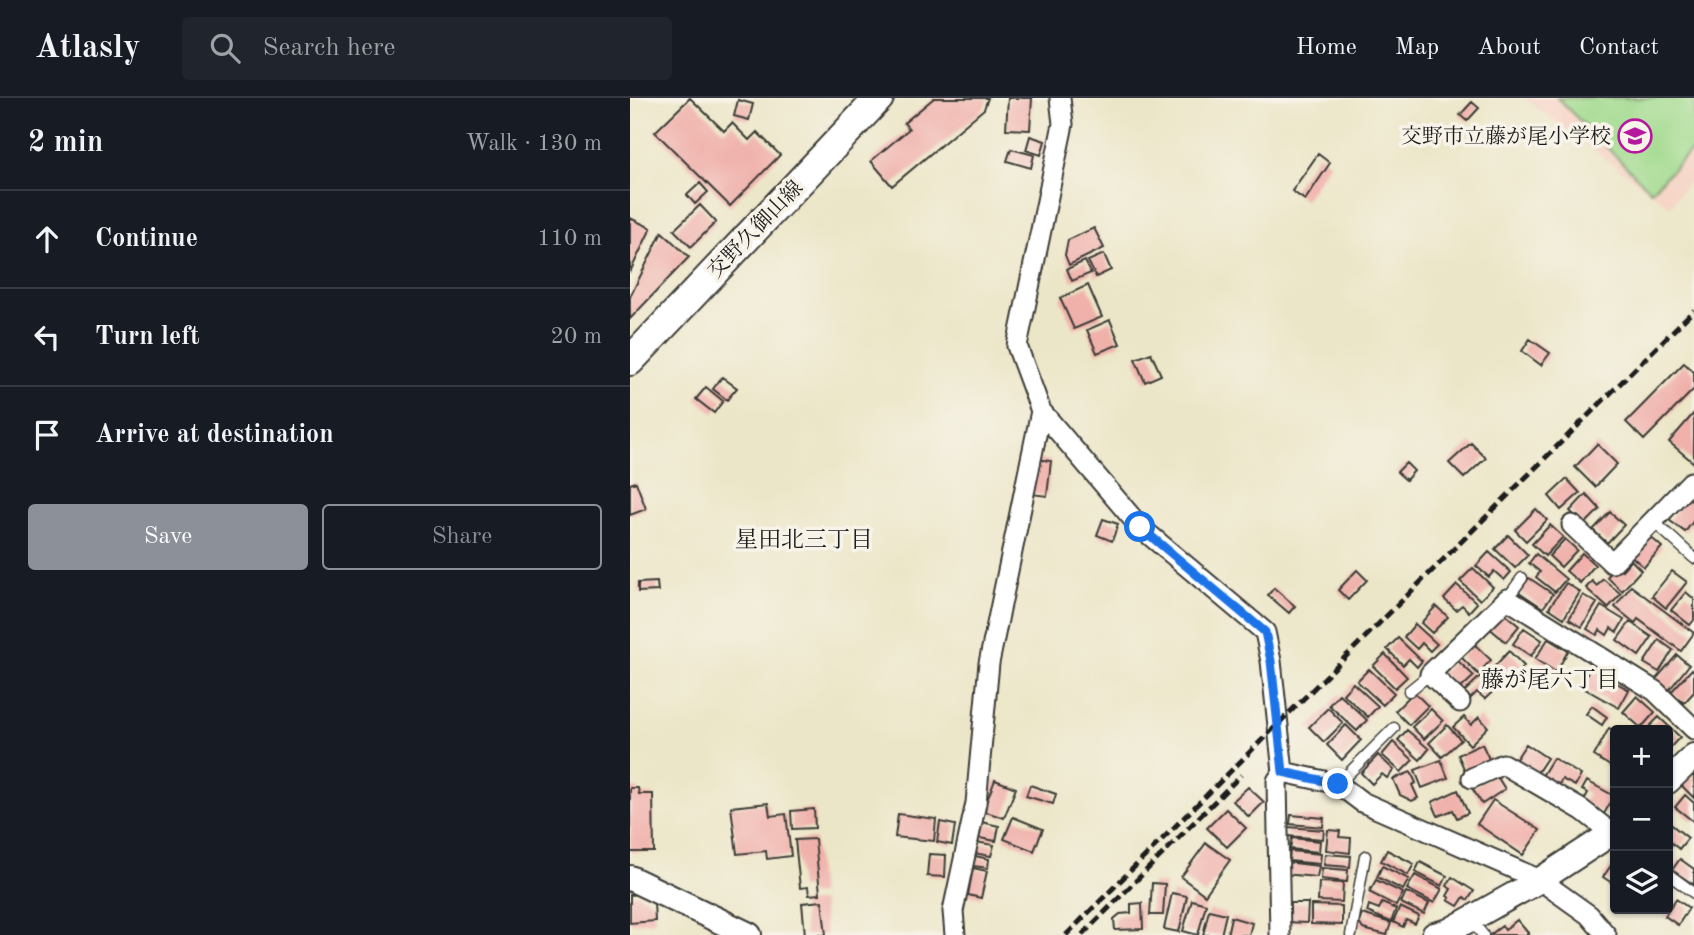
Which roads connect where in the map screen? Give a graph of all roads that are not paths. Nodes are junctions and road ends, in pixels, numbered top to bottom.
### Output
1 (880, 98) edge
2 (1060, 98) edge
3 (630, 360) edge
4 (1041, 411) junction
5 (1694, 484) edge
6 (1653, 521) junction
7 (1572, 525) dead end
8 (1694, 558) edge
9 (1522, 578) dead end
10 (1507, 599) junction
11 (1430, 674) junction
12 (1409, 691) dead end
13 (1460, 702) dead end
14 (1394, 728) dead end
15 (1694, 729) edge
16 (1694, 756) edge
17 (1283, 772) junction
18 (1673, 776) edge
19 (1472, 778) dead end
20 (1338, 784) junction
21 (1610, 830) edge
22 (1610, 836) edge
23 (1365, 856) dead end
24 (630, 878) edge
25 (1673, 878) edge
26 (1540, 880) junction
27 (1694, 893) edge
28 (1476, 927) edge
29 (749, 935) edge
30 (955, 935) edge
31 (1280, 935) edge
32 (1351, 935) edge
33 (1434, 935) edge
34 (1606, 935) edge

1 - 3 main road, 交野久御山線
2 - 4 street
4 - 17 street
4 - 30 street
5 - 6 street
6 - 7 street
6 - 8 lane
9 - 10 lane
10 - 11 street
10 - 15 street
11 - 12 lane
11 - 13 street
14 - 20 lane
16 - 18 street
17 - 20 street
17 - 31 street
19 - 21 street
20 - 26 street
22 - 26 street
23 - 32 lane
24 - 29 street
25 - 27 lane
26 - 28 street
26 - 34 street
28 - 33 street

